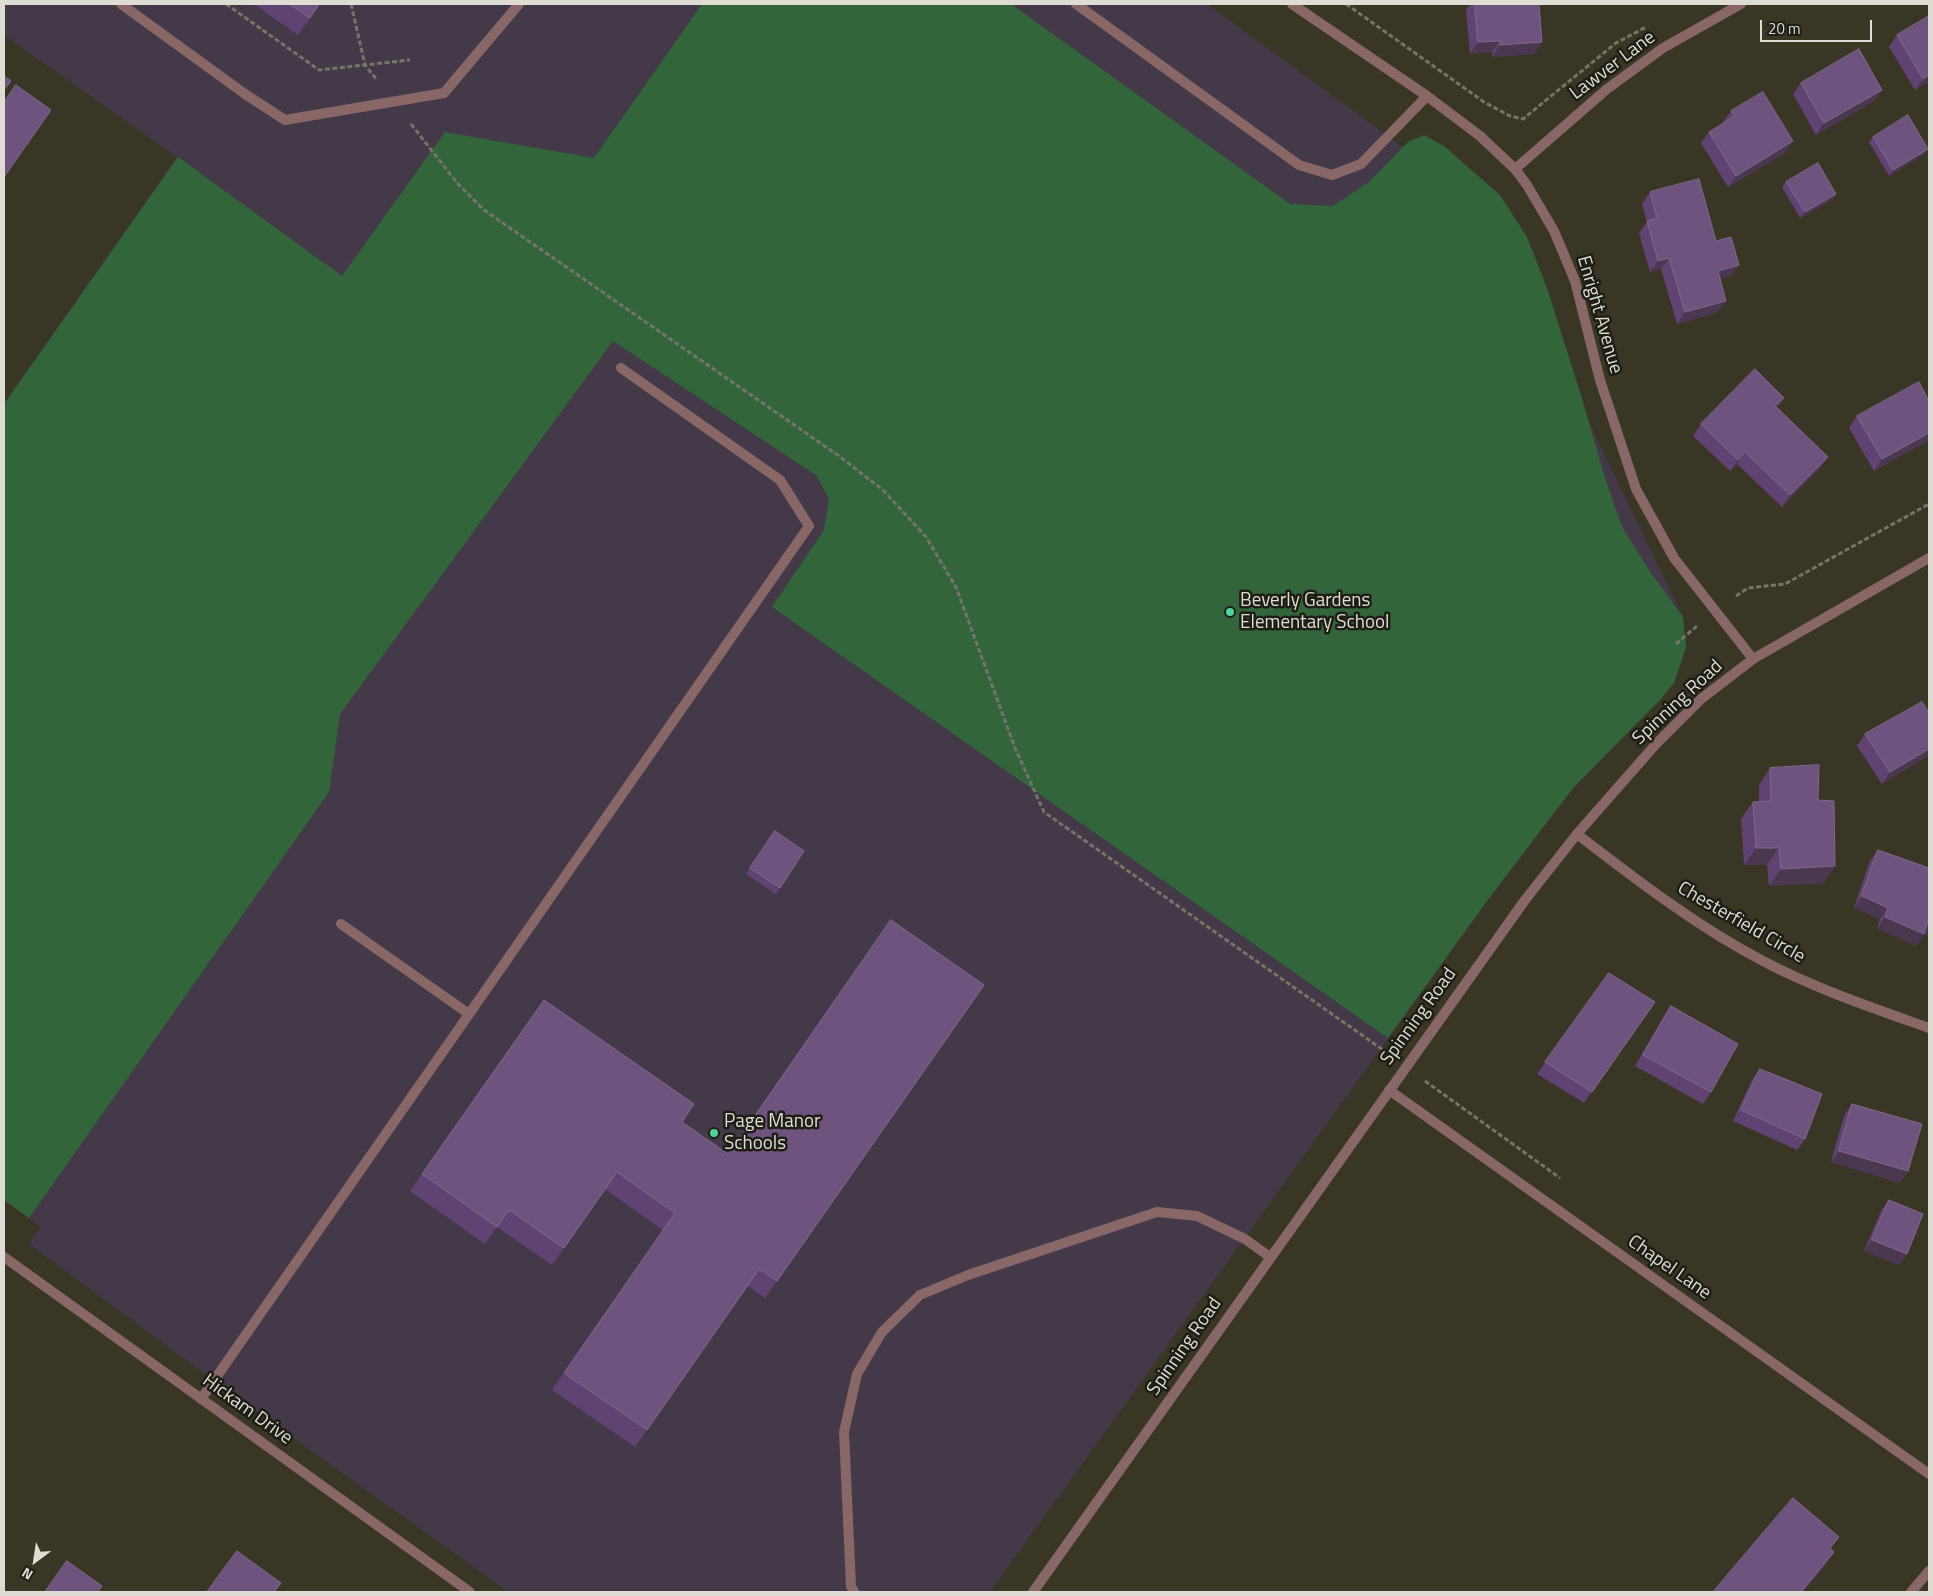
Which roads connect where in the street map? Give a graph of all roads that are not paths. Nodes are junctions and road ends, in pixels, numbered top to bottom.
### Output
1 (121, 4) edge
2 (519, 4) edge
3 (1076, 4) edge
4 (1292, 4) edge
5 (1741, 4) edge
6 (1427, 96) junction
7 (1515, 169) junction
8 (620, 368) dead end
9 (1929, 558) edge
10 (1753, 659) junction
11 (1577, 834) junction
12 (341, 924) dead end
13 (469, 1014) junction
14 (1929, 1028) edge
15 (1389, 1090) junction
16 (4, 1257) edge
17 (1270, 1257) junction
18 (201, 1399) junction
19 (1929, 1474) edge
20 (1929, 1571) edge
21 (470, 1592) edge
22 (854, 1592) edge
23 (1033, 1592) edge
24 (1911, 1592) edge

1 - 2 street
3 - 6 street
4 - 6 street, Enright Avenue
5 - 7 street, Lawver Lane
6 - 7 street, Enright Avenue
7 - 10 street, Enright Avenue
8 - 13 street
9 - 10 street, Spinning Road
10 - 11 street, Spinning Road
11 - 14 street, Chesterfield Circle
11 - 15 street, Spinning Road
12 - 13 street
13 - 18 street
15 - 17 street, Spinning Road
15 - 19 street, Chapel Lane
16 - 18 street, Hickam Drive
17 - 22 street
17 - 23 street, Spinning Road
18 - 21 street, Hickam Drive
20 - 24 street

